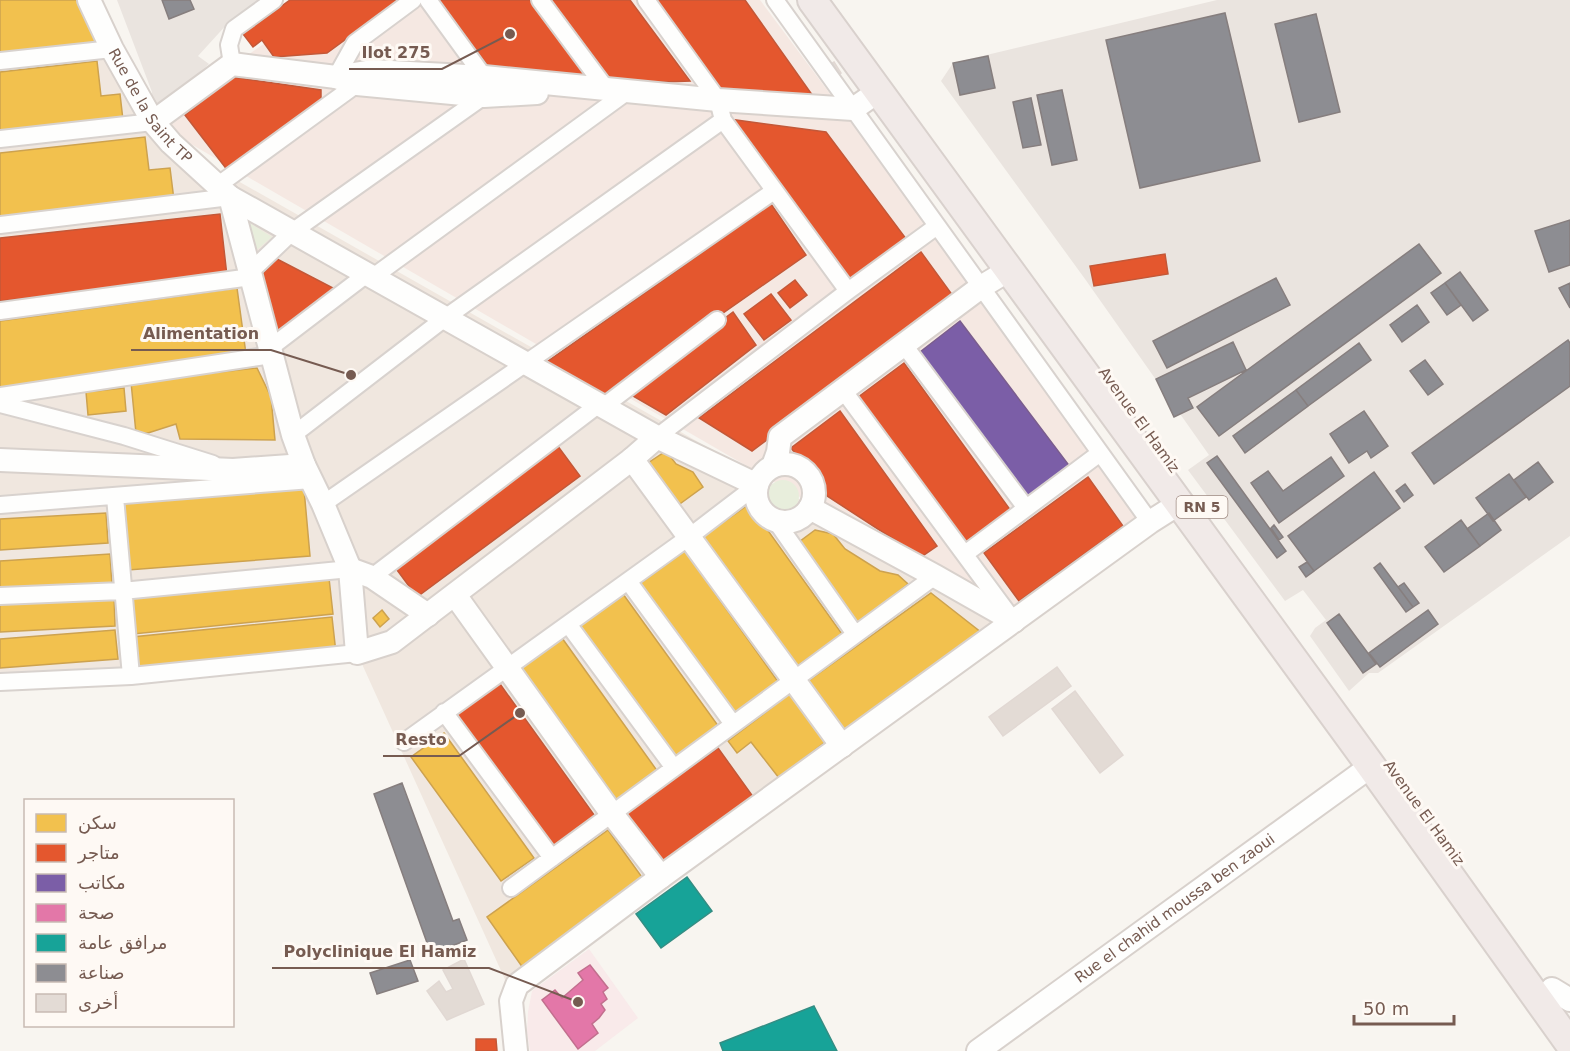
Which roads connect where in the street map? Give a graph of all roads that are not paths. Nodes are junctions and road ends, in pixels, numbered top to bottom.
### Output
1 (89, 0) edge
2 (274, 0) edge
3 (413, 0) edge
4 (428, 0) edge
5 (540, 0) edge
6 (646, 0) edge
7 (775, 0) edge
8 (812, 0) edge
9 (836, 0) edge
10 (112, 49) junction
11 (0, 61) edge
12 (232, 63) junction
13 (336, 77) junction
14 (357, 84) junction
15 (484, 87) junction
16 (617, 91) junction
17 (879, 91) junction
18 (853, 109) junction
19 (721, 110) junction
20 (153, 122) junction
21 (0, 139) edge
22 (774, 190) junction
23 (223, 192) junction
24 (0, 225) edge
25 (937, 226) junction
26 (292, 232) junction
27 (1009, 270) junction
28 (250, 274) junction
29 (370, 276) junction
30 (981, 286) junction
31 (848, 291) junction
32 (0, 311) edge
33 (445, 318) junction
34 (717, 320) dead end
35 (903, 345) junction
36 (271, 352) junction
37 (525, 363) junction
38 (843, 390) junction
39 (0, 396) edge
40 (0, 404) edge
41 (601, 406) junction
42 (293, 435) junction
43 (657, 437) junction
44 (1100, 453) junction
45 (632, 459) junction
46 (0, 460) edge
47 (773, 466) junction
48 (233, 470) junction
49 (308, 472) junction
50 (757, 484) junction
51 (115, 497) junction
52 (1180, 503) junction
53 (323, 504) junction
54 (0, 505) edge
55 (810, 508) junction
56 (1026, 508) junction
57 (775, 520) junction
58 (1150, 522) junction
59 (690, 537) junction
60 (964, 554) junction
61 (350, 569) junction
62 (934, 576) junction
63 (372, 577) junction
64 (628, 581) junction
65 (122, 591) junction
66 (455, 595) junction
67 (0, 596) edge
68 (428, 615) junction
69 (1014, 621) junction
70 (568, 624) junction
71 (855, 634) junction
72 (357, 653) junction
73 (507, 667) junction
74 (131, 676) junction
75 (793, 680) junction
76 (0, 682) edge
77 (444, 712) junction
78 (733, 724) junction
79 (404, 742) dead end
80 (842, 746) junction
81 (1371, 766) junction
82 (674, 768) junction
83 (612, 814) junction
84 (552, 858) junction
85 (661, 877) junction
86 (511, 888) dead end
87 (1561, 995) edge
88 (1570, 1014) edge
89 (1570, 1044) edge
90 (516, 1051) edge
91 (978, 1051) edge

1 - 10 street, Rue de la Saint TP
2 - 12 street
3 - 13 street
4 - 15 street
5 - 16 street
6 - 19 street
7 - 18 street
8 - 17 highway, RN 5
9 - 87 highway, Avenue El Hamiz / RN 5
10 - 11 street
10 - 20 street, Rue de la Saint TP
12 - 13 street
12 - 20 street
13 - 14 street
13 - 15 street
14 - 15 street
14 - 23 street
15 - 16 street
15 - 26 street
16 - 19 street
16 - 29 street
17 - 18 street
17 - 27 highway, RN 5
18 - 19 street
18 - 25 street
19 - 22 street
19 - 33 street
20 - 21 street
20 - 23 street, Rue de la Saint TP
22 - 31 street
22 - 37 street
23 - 24 street
23 - 26 street, Rue de la Saint TP
23 - 28 street
25 - 30 street
25 - 31 street
26 - 28 street
26 - 29 street, Rue de la Saint TP
27 - 30 street
27 - 52 highway, RN 5
28 - 32 street
28 - 36 street
29 - 33 street, Rue de la Saint TP
29 - 36 street
30 - 35 street
30 - 44 street
31 - 43 street
33 - 37 street, Rue de la Saint TP
33 - 42 street
34 - 41 street
35 - 38 street
35 - 56 street
36 - 39 street
36 - 42 street
37 - 41 street, Rue de la Saint TP
37 - 53 street
38 - 47 street
38 - 60 street
40 - 48 street
41 - 43 street, Rue de la Saint TP
41 - 63 street
42 - 49 street
43 - 45 street
43 - 50 street, Rue de la Saint TP
44 - 56 street
44 - 58 street
45 - 59 street
45 - 66 street
46 - 48 street
47 - 50 street
47 - 55 street
48 - 49 street
49 - 51 street
49 - 53 street
50 - 57 street
50 - 59 street
51 - 54 street
51 - 65 street
52 - 58 street
52 - 81 highway, RN 5
53 - 61 street
55 - 57 street
55 - 62 street
56 - 60 street
57 - 71 street
58 - 69 street
59 - 64 street
59 - 75 street
60 - 69 street
61 - 63 street
61 - 65 street
61 - 72 street
62 - 69 street
62 - 71 street
63 - 68 street
64 - 70 street
64 - 78 street
65 - 67 street
65 - 74 street
66 - 68 street
66 - 73 street
68 - 72 street
69 - 80 street
70 - 73 street
70 - 82 street
71 - 75 street
72 - 74 street
73 - 77 street
73 - 83 street
74 - 76 street
75 - 78 street
75 - 80 street
77 - 79 street
77 - 84 street
78 - 82 street
80 - 85 street
81 - 89 highway, RN 5
81 - 91 street, Rue el chahid moussa ben zaoui
82 - 83 street
83 - 84 street
83 - 85 street
84 - 86 street
85 - 90 street
87 - 88 highway, Avenue El Hamiz / RN 5

